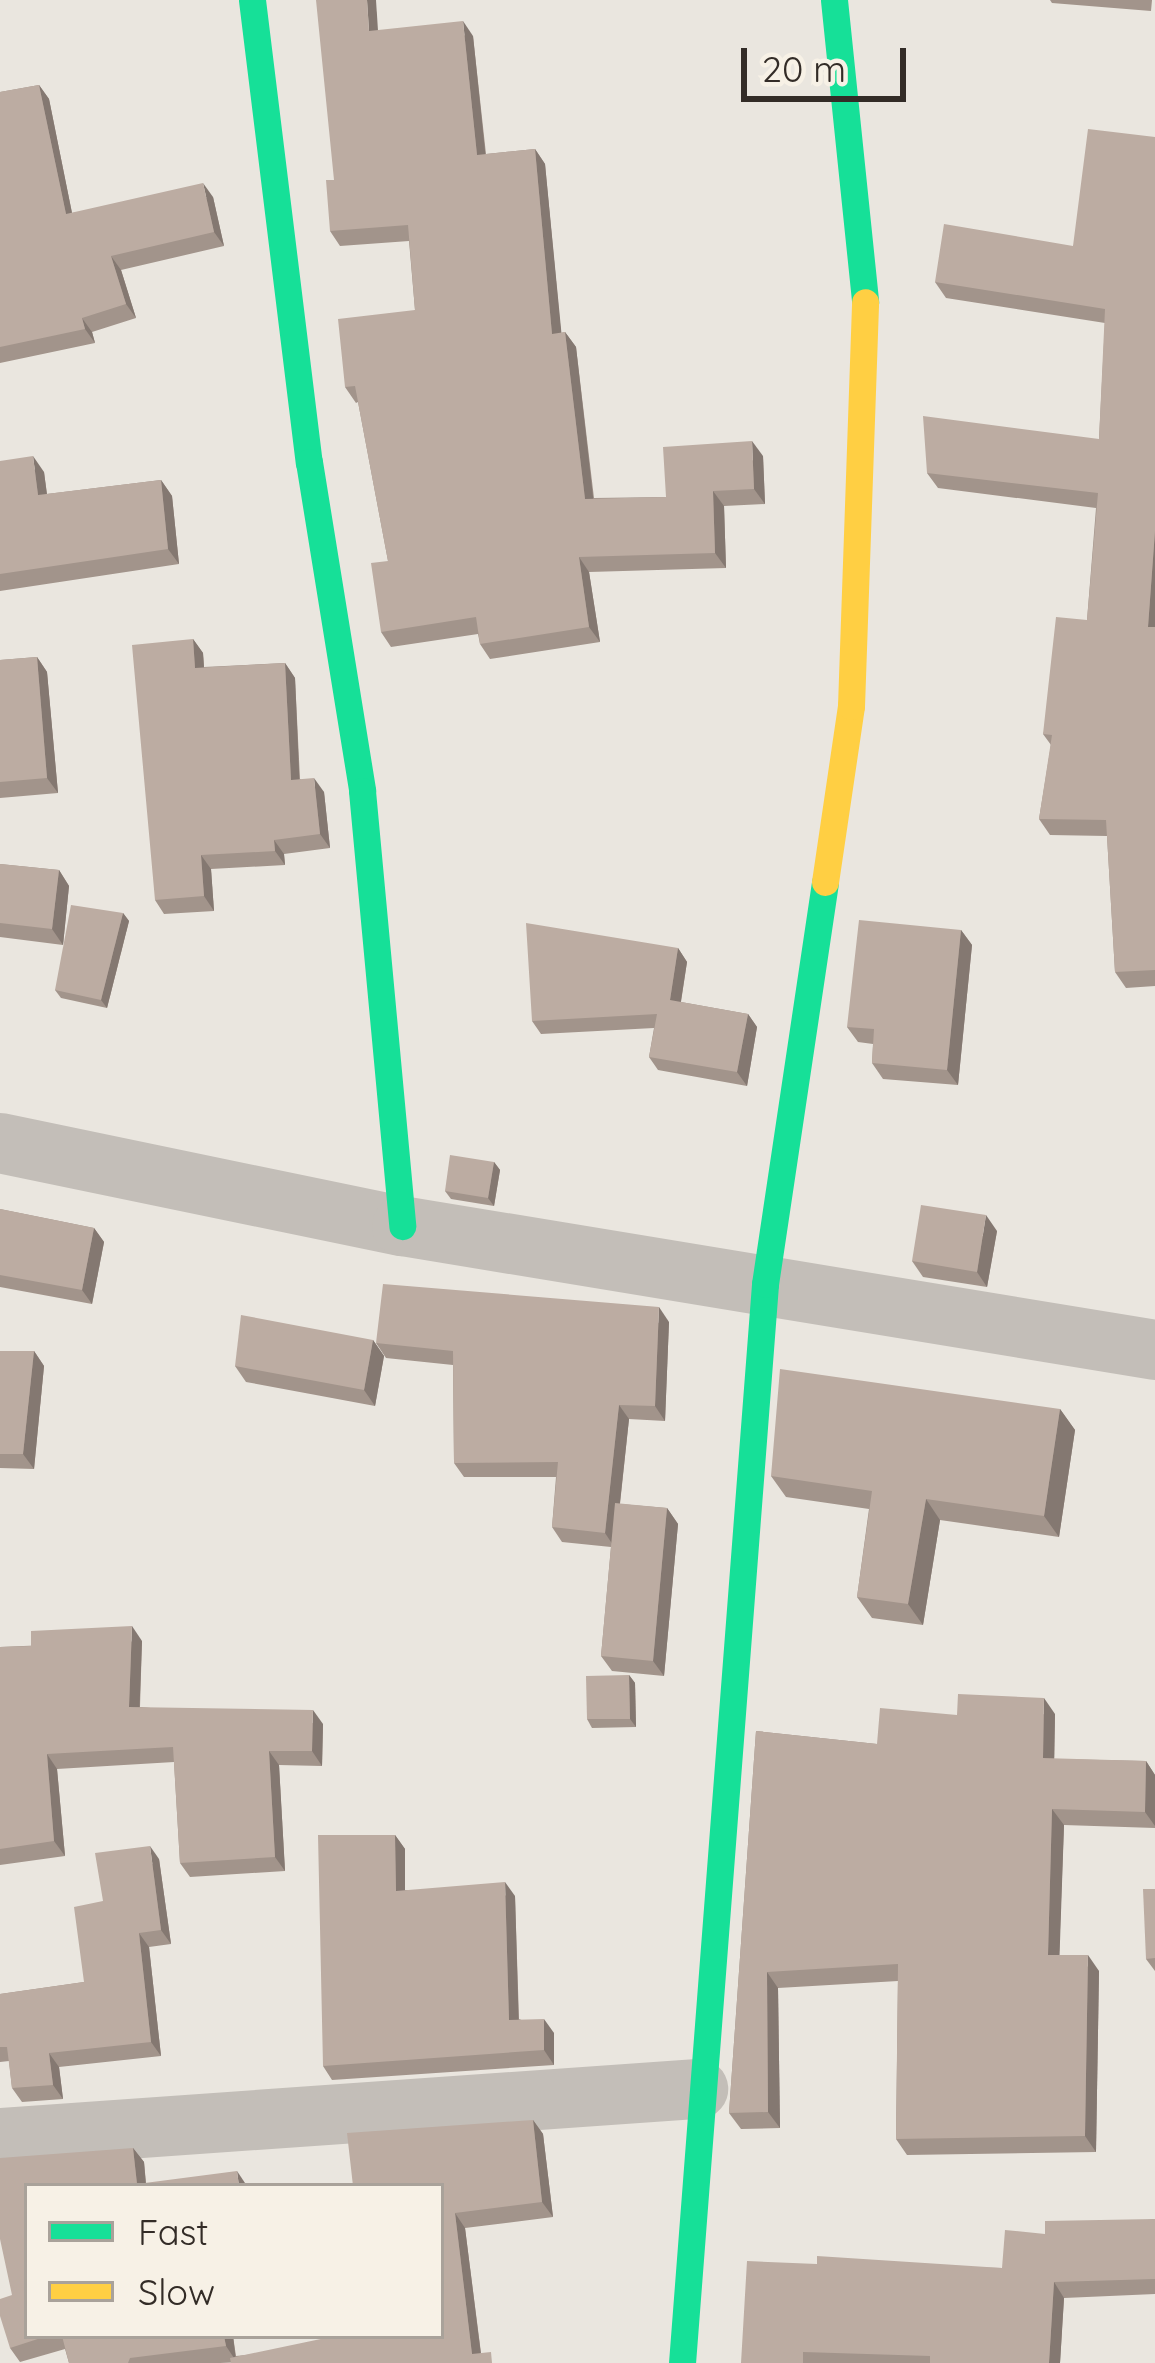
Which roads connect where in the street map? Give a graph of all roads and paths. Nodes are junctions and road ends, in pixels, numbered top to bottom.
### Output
1 (252, 0) edge
2 (834, 0) edge
3 (0, 1143) edge
4 (401, 1226) junction
5 (765, 1284) junction
6 (1155, 1349) edge
7 (698, 2090) junction
8 (0, 2138) edge
9 (682, 2363) edge

1 - 4 street
2 - 5 street
3 - 4 street
4 - 5 street
5 - 6 street
5 - 7 street
7 - 8 street
7 - 9 street

